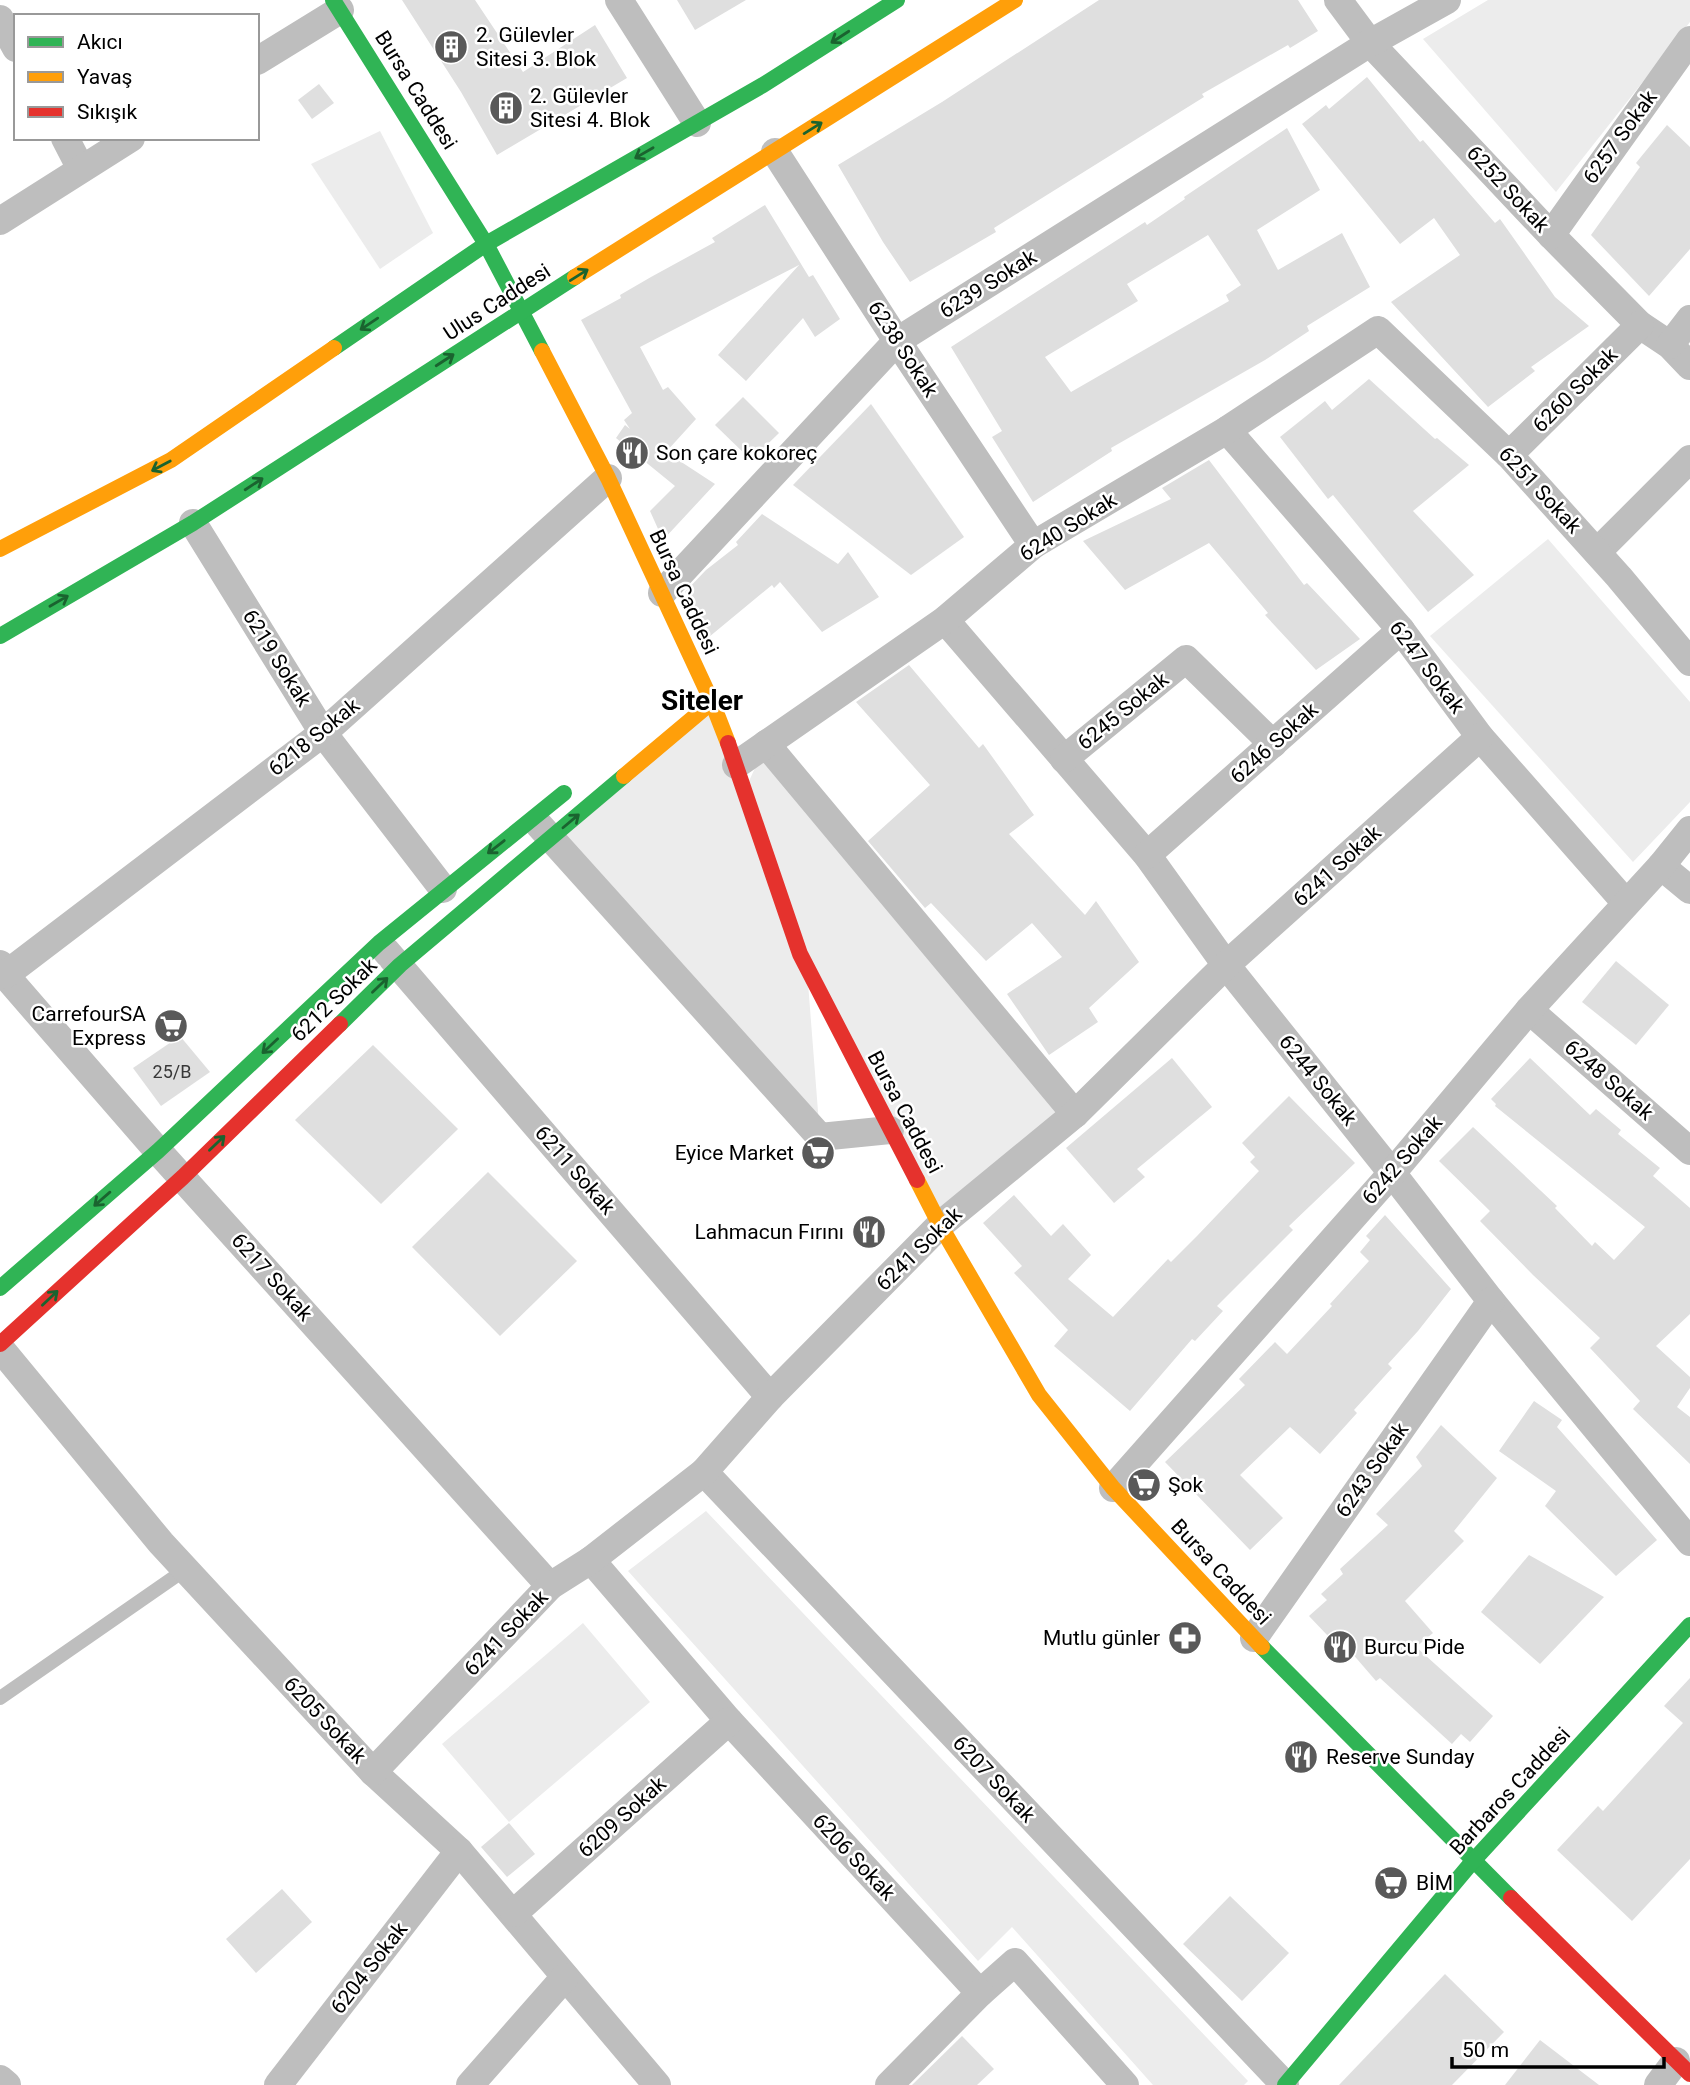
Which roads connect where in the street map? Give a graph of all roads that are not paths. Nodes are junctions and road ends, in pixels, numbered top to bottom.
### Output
1 (619, 0) edge
2 (897, 0) edge
3 (1015, 0) edge
4 (1338, 0) edge
5 (1447, 0) edge
6 (337, 5) edge
7 (0, 19) edge
8 (1690, 40) edge
9 (1370, 43) junction
10 (14, 44) edge
11 (259, 60) edge
12 (697, 123) junction
13 (66, 140) edge
14 (128, 140) edge
15 (775, 152) junction
16 (81, 169) junction
17 (0, 221) edge
18 (1550, 235) junction
19 (486, 244) junction
20 (521, 311) junction
21 (1690, 319) edge
22 (1640, 325) junction
23 (1378, 330) joint
24 (897, 341) junction
25 (1670, 345) junction
26 (1690, 366) edge
27 (1227, 430) junction
28 (1509, 455) junction
29 (1690, 459) edge
30 (608, 478) junction
31 (193, 523) junction
32 (1032, 544) junction
33 (0, 549) edge
34 (1597, 552) junction
35 (662, 593) junction
36 (945, 620) junction
37 (1401, 630) junction
38 (0, 636) edge
39 (1690, 662) edge
40 (712, 702) junction
41 (323, 733) junction
42 (1480, 737) junction
43 (766, 744) junction
44 (1273, 744) junction
45 (1064, 758) junction
46 (736, 765) junction
47 (574, 784) dead end
48 (542, 828) junction
49 (1690, 830) edge
50 (1147, 855) junction
51 (1661, 866) junction
52 (443, 888) junction
53 (1690, 890) edge
54 (1626, 903) junction
55 (379, 943) junction
56 (400, 965) junction
57 (1226, 965) junction
58 (3, 970) edge
59 (1529, 1010) junction
60 (1075, 1114) junction
61 (890, 1130) junction
62 (158, 1151) junction
63 (1690, 1151) edge
64 (1392, 1173) junction
65 (183, 1177) junction
66 (940, 1225) junction
67 (3, 1278) edge
68 (1490, 1301) junction
69 (0, 1346) edge
70 (770, 1397) junction
71 (704, 1472) junction
72 (1113, 1488) junction
73 (1690, 1542) edge
74 (591, 1560) junction
75 (186, 1569) junction
76 (550, 1586) junction
77 (1690, 1625) edge
78 (1254, 1639) junction
79 (0, 1698) edge
80 (729, 1721) junction
81 (373, 1772) junction
82 (459, 1851) junction
83 (1473, 1861) junction
84 (514, 1913) junction
85 (565, 1977) junction
86 (980, 1993) junction
87 (1683, 2067) edge
88 (0, 2079) edge
89 (7, 2085) edge
90 (278, 2085) edge
91 (470, 2085) edge
92 (657, 2085) edge
93 (889, 2085) edge
94 (1125, 2085) edge
95 (1285, 2085) edge
96 (1658, 2085) edge

1 - 12 street
2 -> 12 main road
15 -> 3 main road, Ulus Caddesi
4 - 9 street, 6252 Sokak
5 - 9 street, 6239 Sokak
6 - 11 street
6 - 19 main road, Bursa Caddesi
7 - 10 street
8 - 18 street, 6257 Sokak
9 - 18 street, 6252 Sokak
9 - 24 street, 6239 Sokak
12 -> 19 main road
13 - 16 street
14 - 16 street
20 -> 15 main road, Ulus Caddesi
15 - 24 street, 6238 Sokak
16 - 17 street
18 - 22 street, 6252 Sokak
19 - 20 main road, Bursa Caddesi
19 -> 33 main road
20 - 30 main road, Bursa Caddesi
31 -> 20 main road, Ulus Caddesi
21 - 25 street
22 - 25 street, 6252 Sokak
22 - 28 street, 6260 Sokak
23 - 27 street, 6240 Sokak
23 - 28 street, 6251 Sokak
24 - 32 street, 6238 Sokak
24 - 35 street, 6239 Sokak
25 - 26 street, 6252 Sokak
27 - 32 street, 6240 Sokak
27 - 37 street, 6247 Sokak
28 - 34 street, 6251 Sokak
29 - 34 street
30 - 35 main road, Bursa Caddesi
30 - 41 street, 6218 Sokak
38 -> 31 main road, Ulus Caddesi
31 - 41 street, 6219 Sokak
32 - 36 street, 6240 Sokak
34 - 39 street, 6251 Sokak
35 - 40 main road, Bursa Caddesi
36 - 43 street, 6240 Sokak
36 - 45 street, 6244 Sokak
37 - 42 street, 6247 Sokak
37 - 44 street, 6246 Sokak
40 - 46 main road, Bursa Caddesi
48 -> 40 main road, 6212 Sokak
41 - 52 street, 6219 Sokak
41 - 58 street, 6218 Sokak
42 - 54 street, 6247 Sokak
42 - 57 street, 6241 Sokak
43 - 46 street, 6240 Sokak
43 - 60 street
44 - 45 street, 6245 Sokak
44 - 50 street, 6246 Sokak
45 - 50 street, 6244 Sokak
46 - 61 main road, Bursa Caddesi
47 - 48 main road, 6212 Sokak
48 -> 52 main road, 6212 Sokak
48 - 56 main road, 6212 Sokak
48 - 61 street
49 - 51 street, 6242 Sokak
50 - 57 street, 6244 Sokak
51 - 53 street
51 - 54 street, 6242 Sokak
52 - 55 main road, 6212 Sokak
54 - 59 street, 6242 Sokak
55 - 56 street, 6211 Sokak
55 -> 62 main road, 6212 Sokak
65 -> 56 main road, 6212 Sokak
56 - 70 street, 6211 Sokak
57 - 60 street, 6241 Sokak
57 - 64 street, 6244 Sokak
58 - 62 street, 6217 Sokak
59 - 63 street, 6248 Sokak
59 - 64 street, 6242 Sokak
60 - 66 street, 6241 Sokak
61 - 66 main road, Bursa Caddesi
62 - 65 street, 6217 Sokak
62 -> 67 main road, 6212 Sokak
64 - 68 street, 6244 Sokak
64 - 72 street, 6242 Sokak
69 -> 65 main road, 6212 Sokak
65 - 76 street, 6217 Sokak
66 - 70 street, 6241 Sokak
66 - 72 main road, Bursa Caddesi
68 - 73 street, 6244 Sokak
68 - 78 street, 6243 Sokak
69 - 75 street, 6205 Sokak
70 - 71 street, 6241 Sokak
71 - 74 street, 6241 Sokak
71 - 95 street, 6207 Sokak
72 - 78 main road, Bursa Caddesi
74 - 76 street, 6241 Sokak
74 - 80 street, 6206 Sokak
75 - 79 lane
75 - 81 street, 6205 Sokak
76 - 81 street, 6241 Sokak
77 - 83 main road, Barbaros Caddesi
78 - 83 main road, Bursa Caddesi
80 - 84 street, 6209 Sokak
80 - 86 street, 6206 Sokak
81 - 82 street, 6205 Sokak
82 - 84 street, 6205 Sokak
82 - 90 street, 6204 Sokak
83 - 87 main road, Bursa Caddesi
83 - 95 main road, Barbaros Caddesi
84 - 85 street, 6205 Sokak
85 - 91 street
85 - 92 street, 6205 Sokak
86 - 93 street
86 - 94 street
87 - 96 street
88 - 89 street

